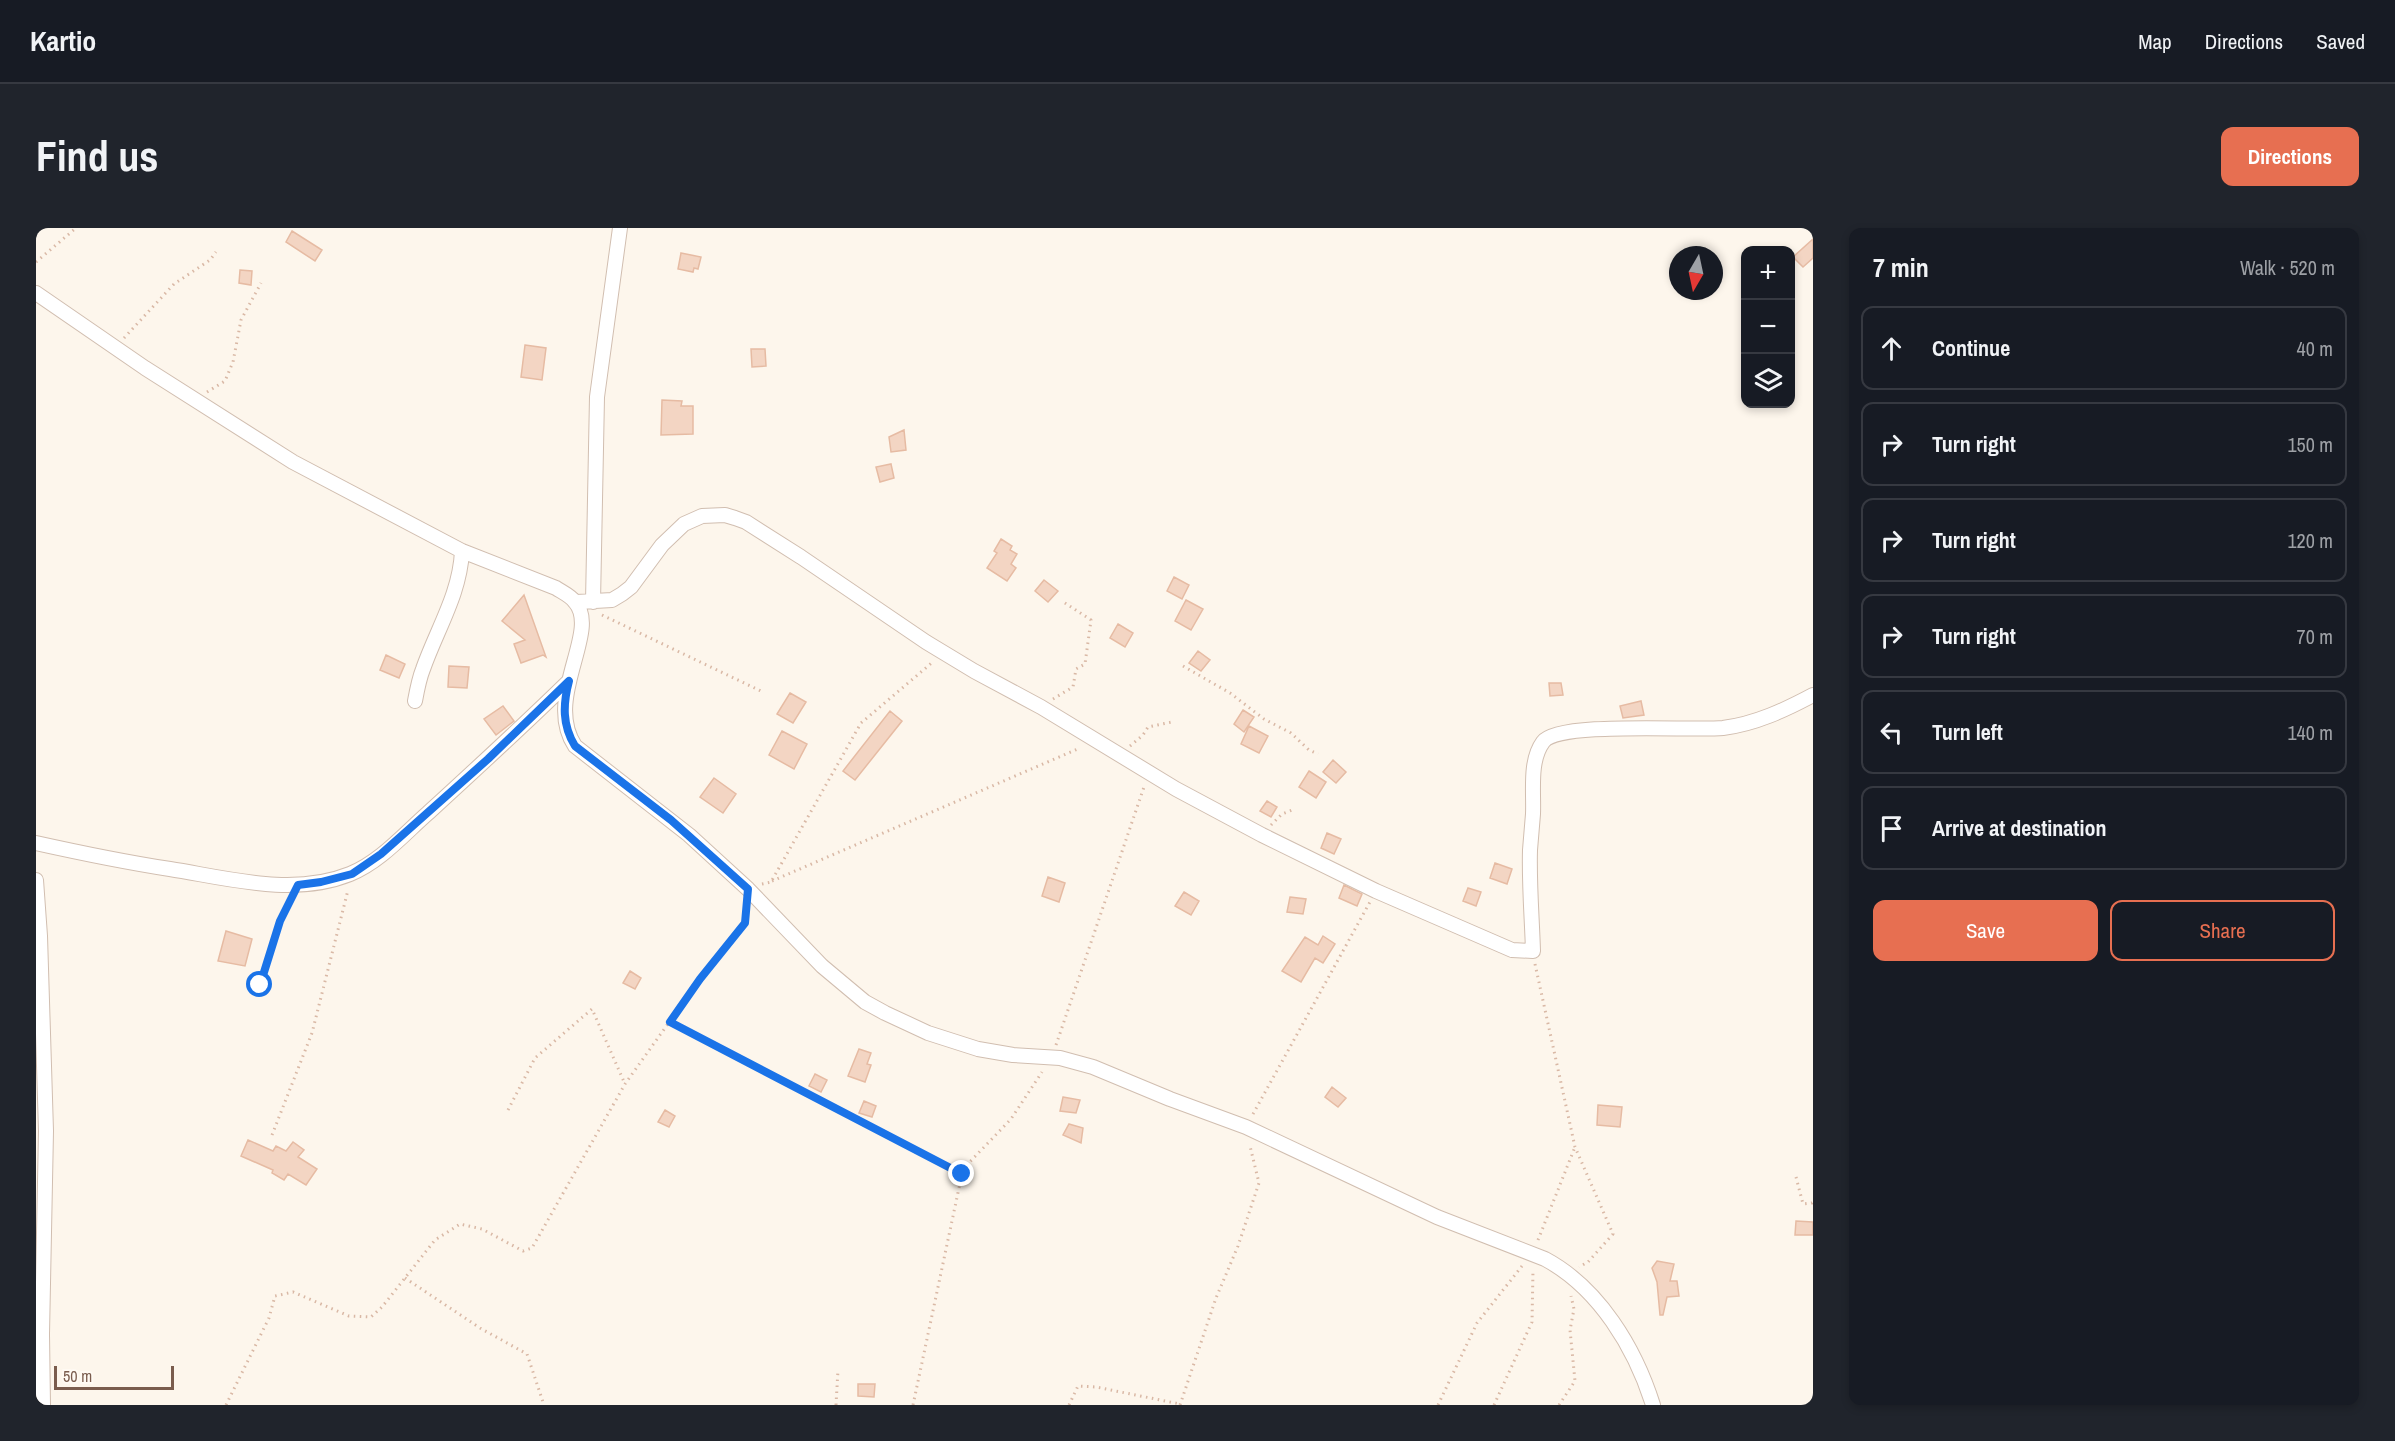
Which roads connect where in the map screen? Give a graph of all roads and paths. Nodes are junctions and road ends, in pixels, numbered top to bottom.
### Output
1 (76, 228) edge
2 (620, 228) edge
3 (216, 252) dead end
4 (36, 262) edge
5 (261, 283) dead end
6 (36, 293) edge
7 (115, 348) junction
8 (195, 400) junction
9 (462, 551) junction
10 (1062, 601) dead end
11 (593, 602) junction
12 (576, 603) junction
13 (944, 653) junction
14 (1183, 666) dead end
15 (569, 681) junction
16 (763, 692) dead end
17 (1813, 695) edge
18 (415, 701) dead end
19 (1041, 707) junction
20 (1172, 722) dead end
21 (1096, 741) junction
22 (1318, 754) dead end
23 (1120, 755) junction
24 (1149, 773) junction
25 (1295, 808) dead end
26 (1262, 835) junction
27 (36, 843) edge
28 (352, 874) junction
29 (36, 879) edge
30 (771, 882) junction
31 (298, 885) junction
32 (748, 889) junction
33 (1376, 891) junction
34 (1533, 951) junction
35 (258, 994) dead end
36 (670, 1022) junction
37 (1052, 1057) junction
38 (625, 1084) junction
39 (508, 1110) dead end
40 (1246, 1127) junction
41 (272, 1135) dead end
42 (1575, 1147) junction
43 (962, 1174) junction
44 (1796, 1177) dead end
45 (1813, 1201) edge
46 (1533, 1253) junction
47 (1568, 1273) junction
48 (405, 1278) junction
49 (838, 1370) dead end
50 (44, 1405) edge
51 (226, 1405) edge
52 (544, 1405) edge
53 (836, 1405) edge
54 (914, 1405) edge
55 (1069, 1405) edge
56 (1180, 1405) edge
57 (1438, 1405) edge
58 (1494, 1405) edge
59 (1559, 1405) edge
60 (1653, 1405) edge

1 - 4 path
2 - 11 street
3 - 7 path
5 - 8 path
6 - 7 street
7 - 8 street
8 - 9 street
9 - 12 street
9 - 18 street
10 - 19 path
11 - 12 street
11 - 13 street
12 - 15 street
12 - 16 path
13 - 19 street
13 - 30 path
14 - 22 path
15 - 28 street
15 - 32 street
17 - 34 street
19 - 21 street
20 - 23 path
21 - 23 street
21 - 30 path
23 - 24 street
24 - 26 street
24 - 37 path
25 - 26 path
26 - 33 street
27 - 31 street
28 - 31 street
28 - 41 path
29 - 50 street
30 - 32 path
31 - 35 path
32 - 36 path
32 - 37 street
33 - 34 street
33 - 40 path
34 - 42 path
36 - 38 path
36 - 43 path
37 - 40 street
37 - 43 path
38 - 39 path
38 - 48 path
40 - 46 street
40 - 56 path
42 - 46 path
42 - 47 path
43 - 54 path
44 - 45 path
46 - 47 street
46 - 57 path
46 - 58 path
47 - 59 path
47 - 60 street
48 - 51 path
48 - 52 path
49 - 53 path
55 - 56 path

